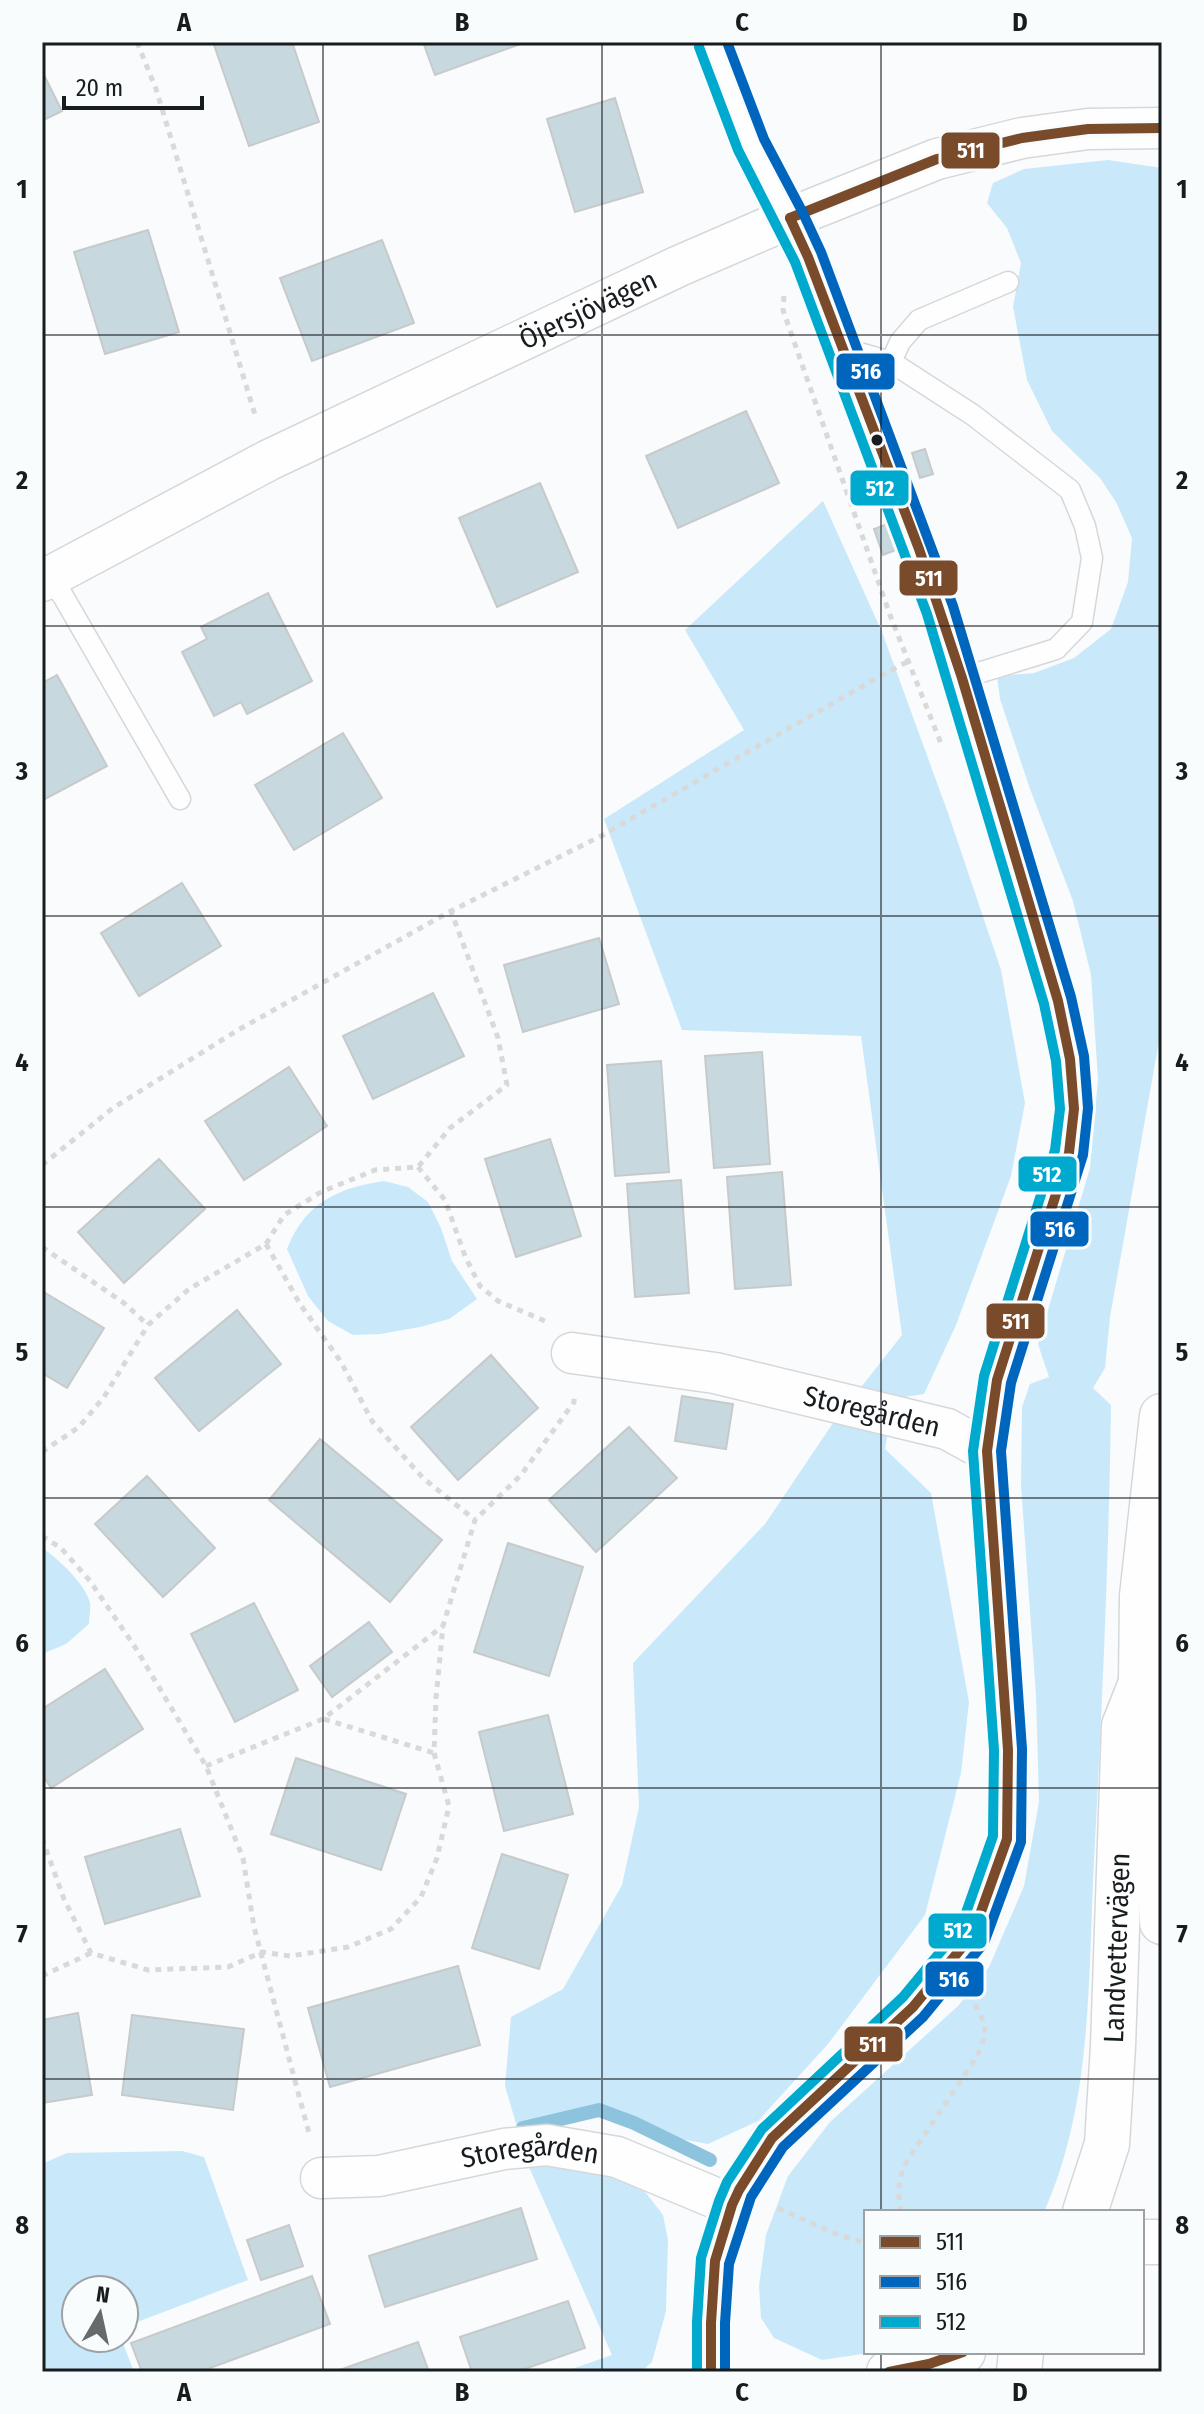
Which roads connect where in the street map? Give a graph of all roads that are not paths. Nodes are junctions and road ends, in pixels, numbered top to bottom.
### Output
1 (712, 42) edge
2 (1162, 128) edge
3 (790, 218) junction
4 (1008, 282) dead end
5 (842, 348) junction
6 (891, 362) junction
7 (46, 579) edge
8 (962, 678) junction
9 (180, 799) dead end
10 (572, 1353) road end
11 (1162, 1416) edge
12 (987, 1451) junction
13 (1141, 1683) junction
14 (1162, 1922) edge
15 (321, 2178) road end
16 (735, 2198) junction
17 (1086, 2210) edge
18 (957, 2354) edge
19 (711, 2372) edge
20 (889, 2372) edge

1 - 3 street
2 - 3 street, Öjersjövägen
3 - 5 lane
3 - 7 street, Öjersjövägen
4 - 6 lane
5 - 6 lane
5 - 8 lane
6 - 8 lane
7 - 9 lane
8 - 12 lane
10 - 12 street, Storegården
11 - 13 street, Landvettervägen
12 - 16 street
13 - 14 street, Landvettervägen
13 - 17 street, Landvettervägen
15 - 16 street, Storegården
16 - 19 street
18 - 20 street

